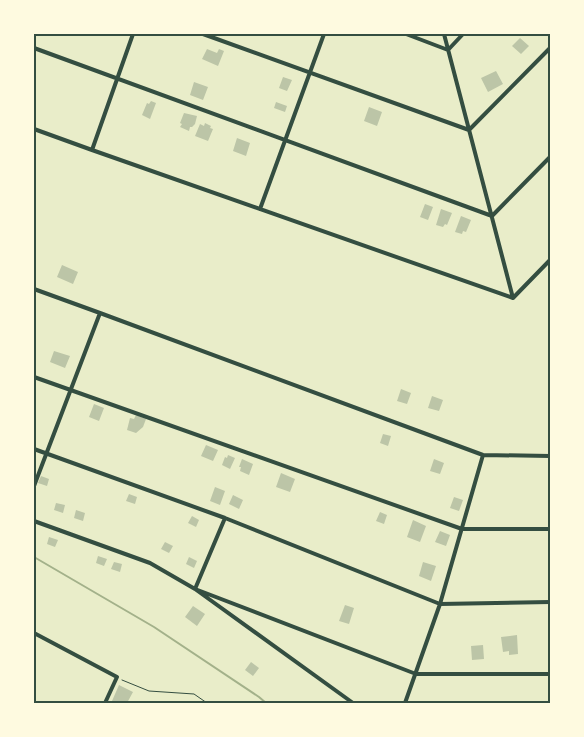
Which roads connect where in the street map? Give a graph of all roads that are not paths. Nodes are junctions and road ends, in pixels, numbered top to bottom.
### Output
1 (133, 34) edge
2 (203, 34) edge
3 (324, 34) edge
4 (406, 34) edge
5 (444, 34) edge
6 (464, 34) edge
7 (34, 48) edge
8 (550, 48) edge
9 (448, 50) junction
10 (310, 72) junction
11 (118, 78) junction
12 (34, 129) edge
13 (469, 130) junction
14 (285, 140) junction
15 (92, 150) junction
16 (550, 157) edge
17 (260, 208) junction
18 (492, 216) junction
19 (550, 260) edge
20 (34, 289) edge
21 (513, 298) junction
22 (100, 313) junction
23 (34, 377) edge
24 (70, 390) junction
25 (34, 450) edge
26 (46, 454) junction
27 (483, 455) junction
28 (550, 456) edge
29 (34, 486) edge
30 (225, 518) junction
31 (34, 521) edge
32 (462, 529) junction
33 (550, 529) edge
34 (195, 589) junction
35 (550, 602) edge
36 (440, 604) junction
37 (34, 633) edge
38 (416, 674) junction
39 (550, 674) edge
40 (105, 703) edge
41 (353, 703) edge
42 (405, 703) edge

1 - 11 street
2 - 10 street
3 - 10 street
4 - 9 street
5 - 9 street
6 - 9 street
7 - 11 street
8 - 13 street
9 - 13 street
10 - 13 street
10 - 14 street
11 - 14 street
11 - 15 street
12 - 15 street
13 - 18 street
14 - 17 street
14 - 18 street
15 - 17 street
16 - 18 street
17 - 21 street
18 - 21 street
19 - 21 street
20 - 22 street
22 - 24 street
22 - 27 street
23 - 24 street
24 - 26 street
24 - 32 street
25 - 26 street
26 - 29 street
26 - 30 street
27 - 28 street
27 - 32 street
30 - 34 street
30 - 36 street
31 - 34 street
32 - 33 street
32 - 36 street
34 - 38 street
34 - 41 street
35 - 36 street
36 - 38 street
37 - 40 street
38 - 39 street
38 - 42 street

